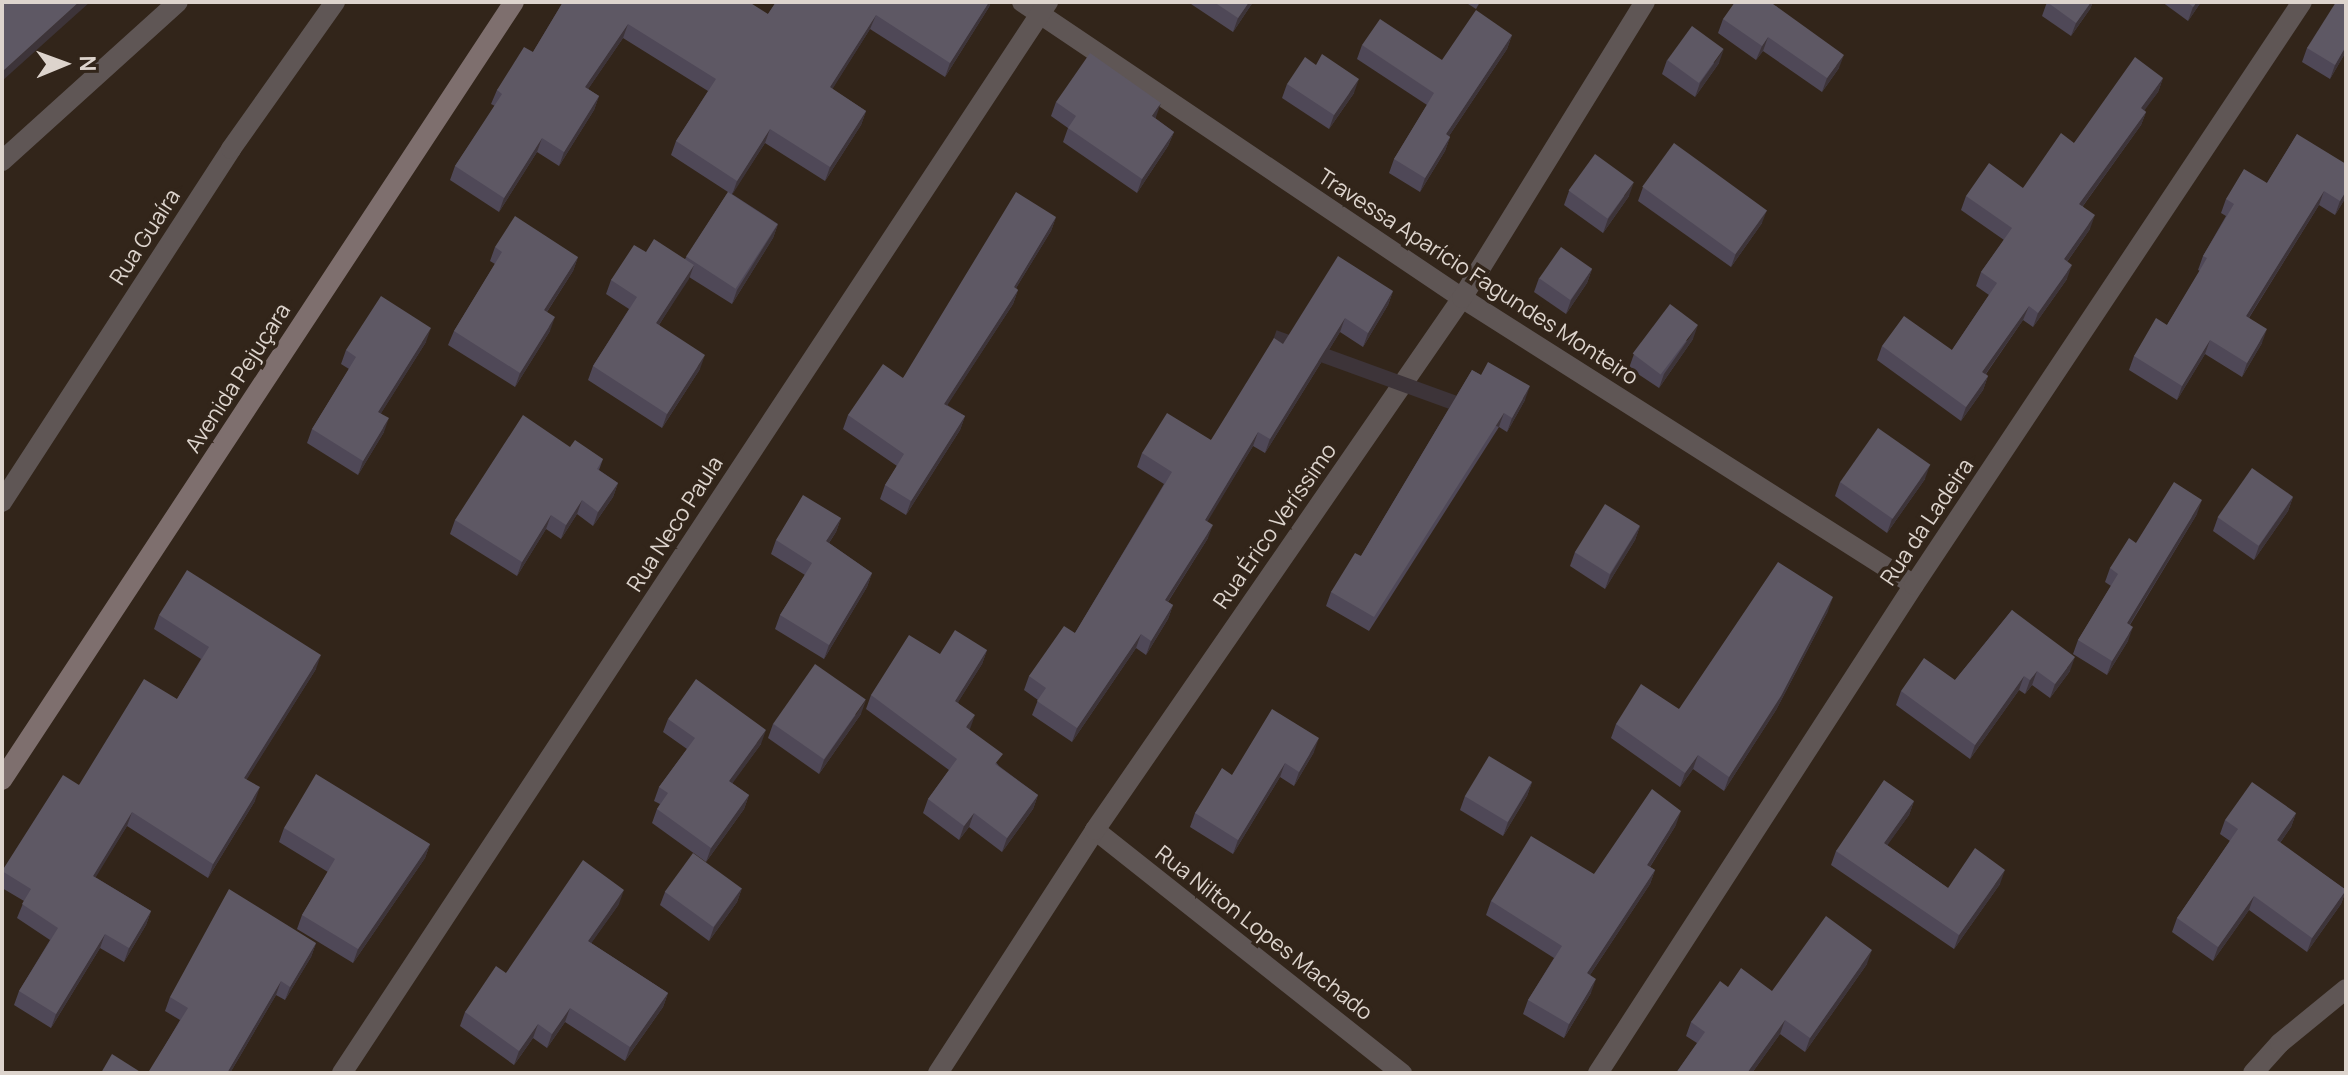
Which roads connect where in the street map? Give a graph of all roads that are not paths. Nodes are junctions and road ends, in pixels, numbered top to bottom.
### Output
1 (178, 2) edge
2 (335, 2) edge
3 (514, 2) edge
4 (1022, 2) edge
5 (1645, 2) edge
6 (2302, 2) edge
7 (1044, 8) edge
8 (2, 161) edge
9 (1462, 298) junction
10 (2, 502) edge
11 (1914, 585) junction
12 (2, 780) edge
13 (1095, 830) junction
14 (2346, 989) edge
15 (342, 1073) edge
16 (938, 1073) edge
17 (1402, 1073) edge
18 (1598, 1073) edge
19 (2253, 1073) edge

1 - 8 street
2 - 10 street, Rua Guaíra
3 - 12 street, Avenida Pejuçara
4 - 7 street, Travessa Aparício Fagundes Monteiro
5 - 9 street, Rua Érico Veríssimo
6 - 11 street, Rua da Ladeira
7 - 9 street, Travessa Aparício Fagundes Monteiro
7 - 15 street, Rua Neco Paula
9 - 11 street, Travessa Aparício Fagundes Monteiro
9 - 13 street, Rua Érico Veríssimo
11 - 18 street, Rua da Ladeira
13 - 16 street, Rua Érico Veríssimo
13 - 17 street, Rua Nilton Lopes Machado
14 - 19 street

